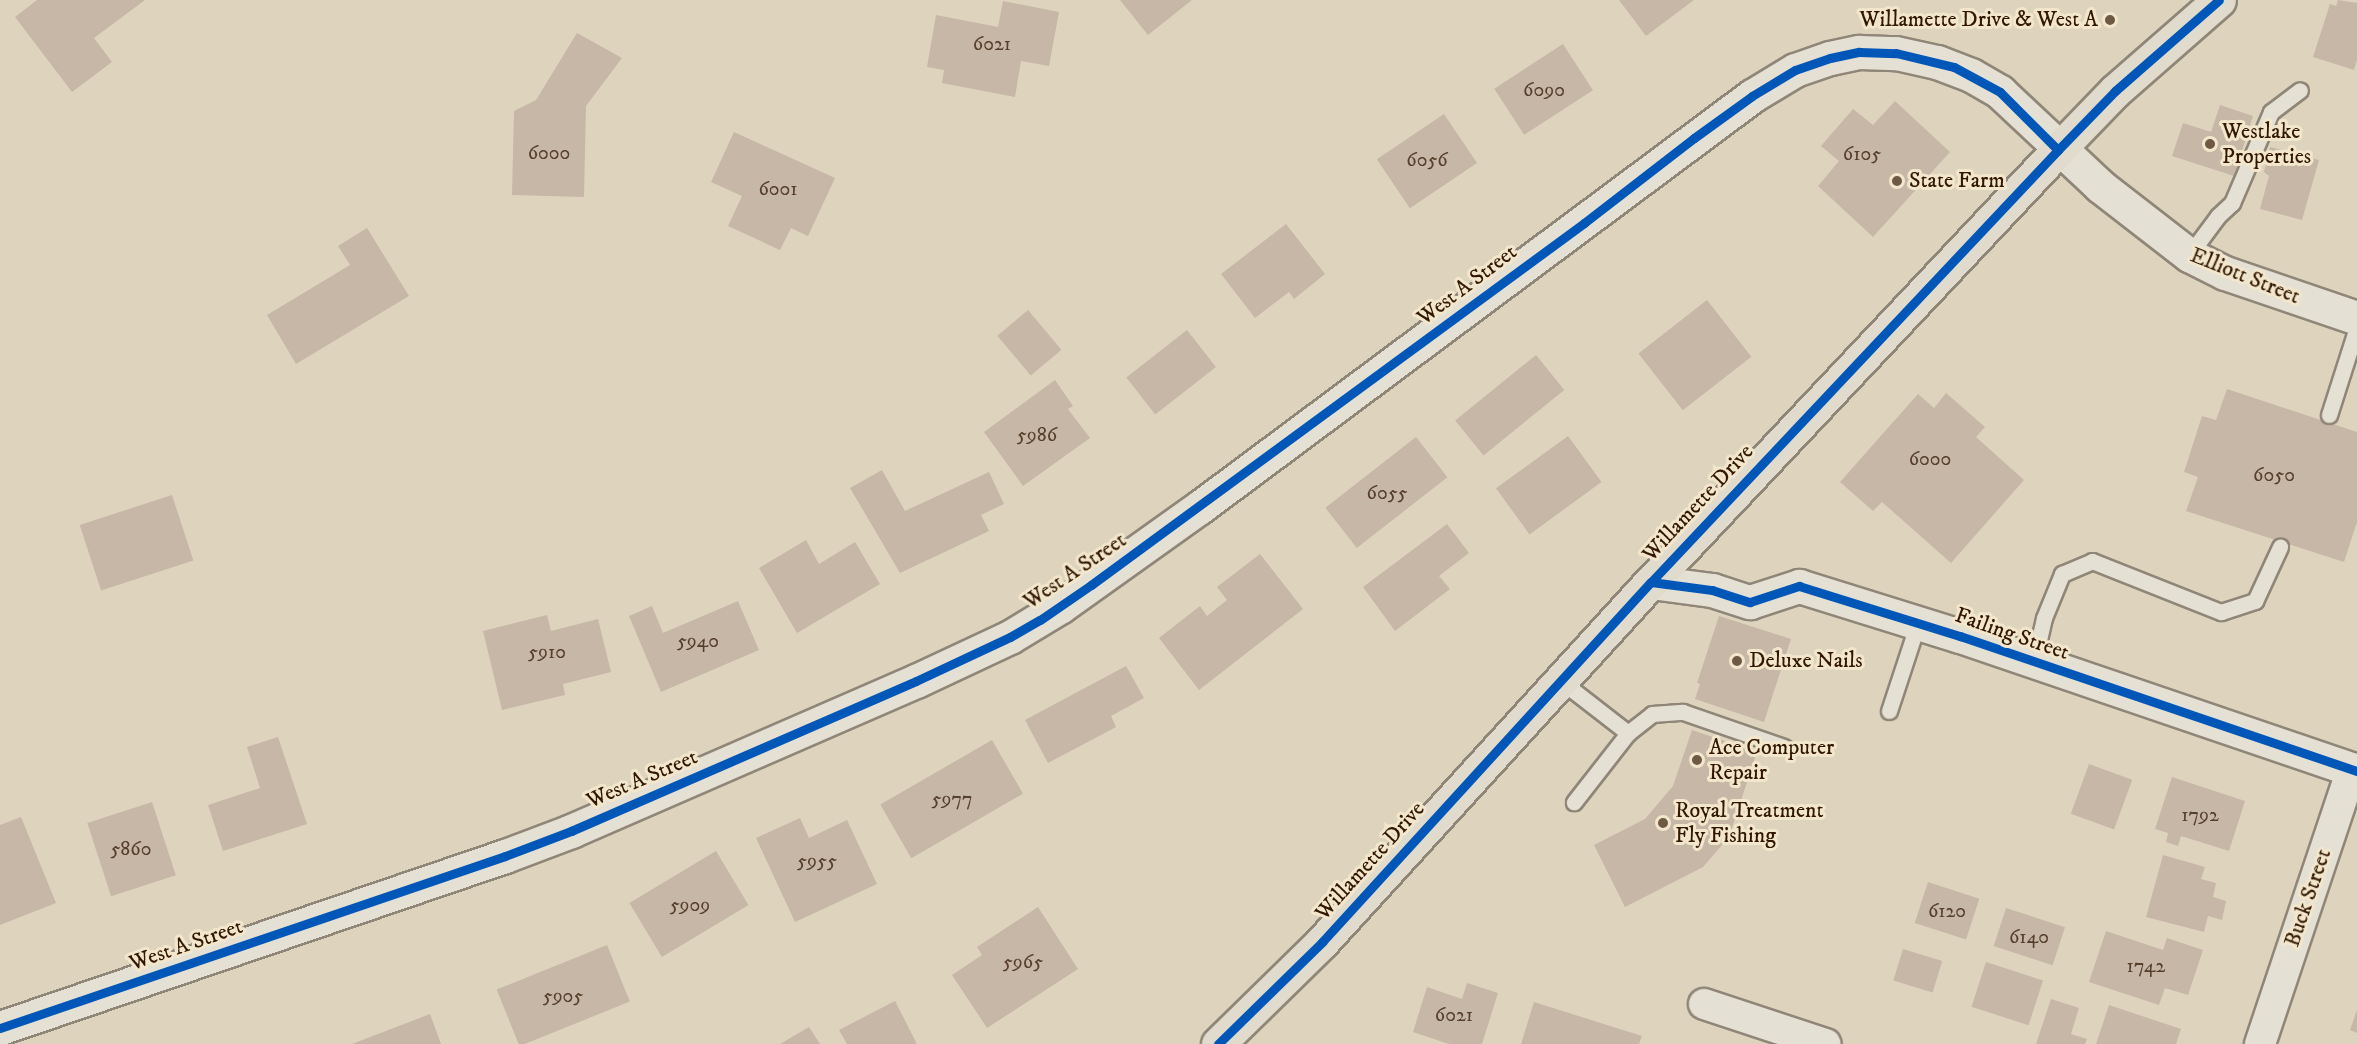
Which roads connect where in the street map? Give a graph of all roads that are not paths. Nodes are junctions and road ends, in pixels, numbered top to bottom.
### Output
1 (2219, 0) edge
2 (2300, 90) dead end
3 (2058, 150) junction
4 (2189, 255) junction
5 (2357, 318) edge
6 (2357, 327) edge
7 (2329, 415) dead end
8 (2280, 547) dead end
9 (1652, 582) junction
10 (1918, 623) junction
11 (2034, 662) junction
12 (1561, 681) junction
13 (1889, 711) dead end
14 (1628, 733) junction
15 (1784, 747) dead end
16 (2355, 764) edge
17 (1574, 802) dead end
18 (1704, 1004) dead end
19 (0, 1028) edge
20 (1218, 1044) edge
21 (1826, 1044) edge
22 (2260, 1044) edge

1 - 3 main road, Willamette Drive
2 - 4 lane
3 - 4 street, Elliott Street
3 - 9 main road, Willamette Drive
3 - 19 street, West A Street
4 - 5 street, Elliott Street
6 - 7 lane
8 - 11 lane
9 - 10 street, Failing Street
9 - 12 main road, Willamette Drive
10 - 11 street, Failing Street
10 - 13 lane
11 - 16 street, Failing Street
12 - 14 lane
12 - 20 main road, Willamette Drive
14 - 15 lane
14 - 17 lane
16 - 22 street, Buck Street
18 - 21 street

